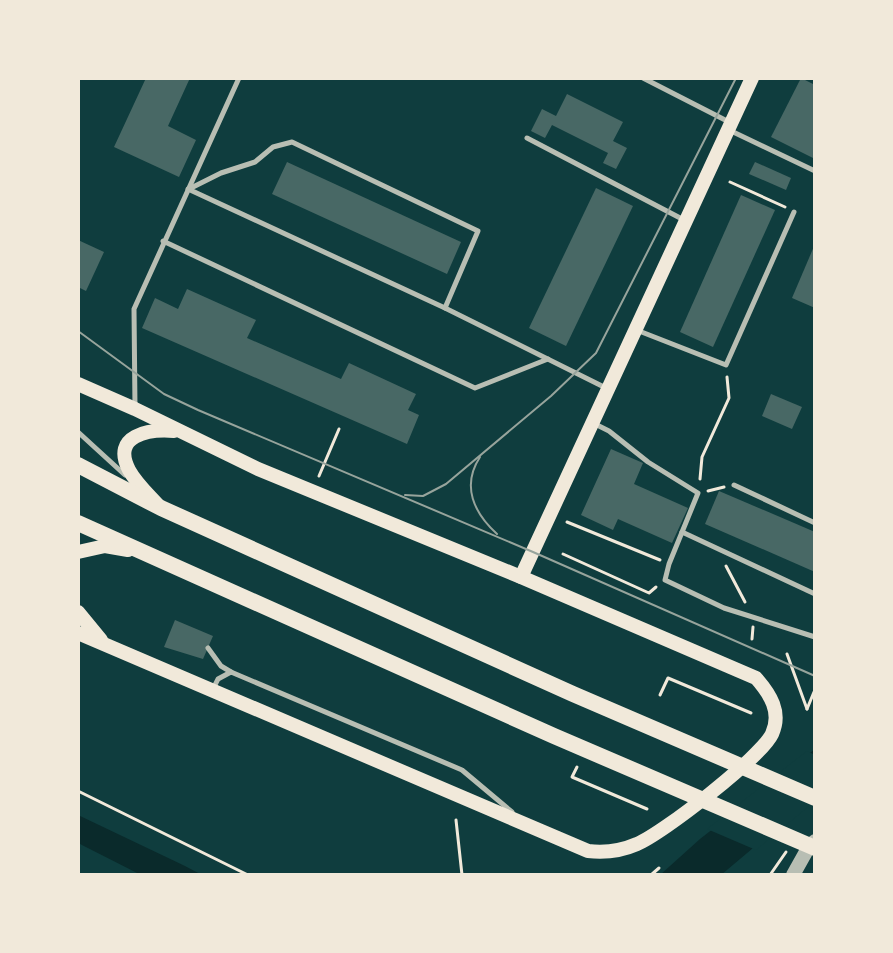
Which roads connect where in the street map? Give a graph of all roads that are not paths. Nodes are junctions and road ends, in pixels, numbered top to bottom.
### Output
1 (239, 78) edge
2 (643, 78) edge
3 (752, 78) edge
4 (730, 126) junction
5 (527, 138) dead end
6 (815, 171) edge
7 (188, 189) junction
8 (794, 212) road end
9 (685, 221) junction
10 (163, 241) junction
11 (445, 308) junction
12 (634, 329) junction
13 (548, 359) junction
14 (78, 384) edge
15 (607, 388) junction
16 (135, 409) junction
17 (592, 423) junction
18 (78, 432) edge
19 (195, 438) junction
20 (78, 465) edge
21 (734, 485) road end
22 (161, 508) junction
23 (78, 523) edge
24 (815, 523) edge
25 (682, 532) junction
26 (137, 551) junction
27 (78, 552) edge
28 (521, 577) junction
29 (815, 594) edge
30 (78, 612) edge
31 (78, 633) edge
32 (815, 637) edge
33 (101, 641) junction
34 (208, 648) dead end
35 (231, 672) junction
36 (213, 690) junction
37 (815, 798) edge
38 (528, 826) junction
39 (815, 841) edge
40 (815, 848) edge
41 (793, 875) edge

1 - 7 lane
2 - 4 lane
3 - 4 main road
4 - 6 lane
4 - 9 main road
5 - 9 lane
7 - 10 lane
7 - 11 lane
7 - 11 lane
8 - 12 lane
9 - 12 main road
10 - 13 lane
10 - 16 lane
11 - 13 lane
12 - 15 main road
13 - 15 lane
14 - 16 main road
15 - 17 main road
16 - 19 main road
17 - 25 lane
17 - 28 main road
18 - 22 lane
19 - 22 main road
19 - 28 main road
20 - 22 main road
21 - 24 lane
22 - 37 main road
23 - 26 main road
25 - 29 lane
25 - 32 lane
26 - 27 main road
26 - 40 main road
28 - 38 main road
30 - 33 main road
31 - 33 main road
33 - 36 main road
34 - 35 lane
35 - 36 lane
35 - 38 lane
36 - 38 main road
39 - 41 street

